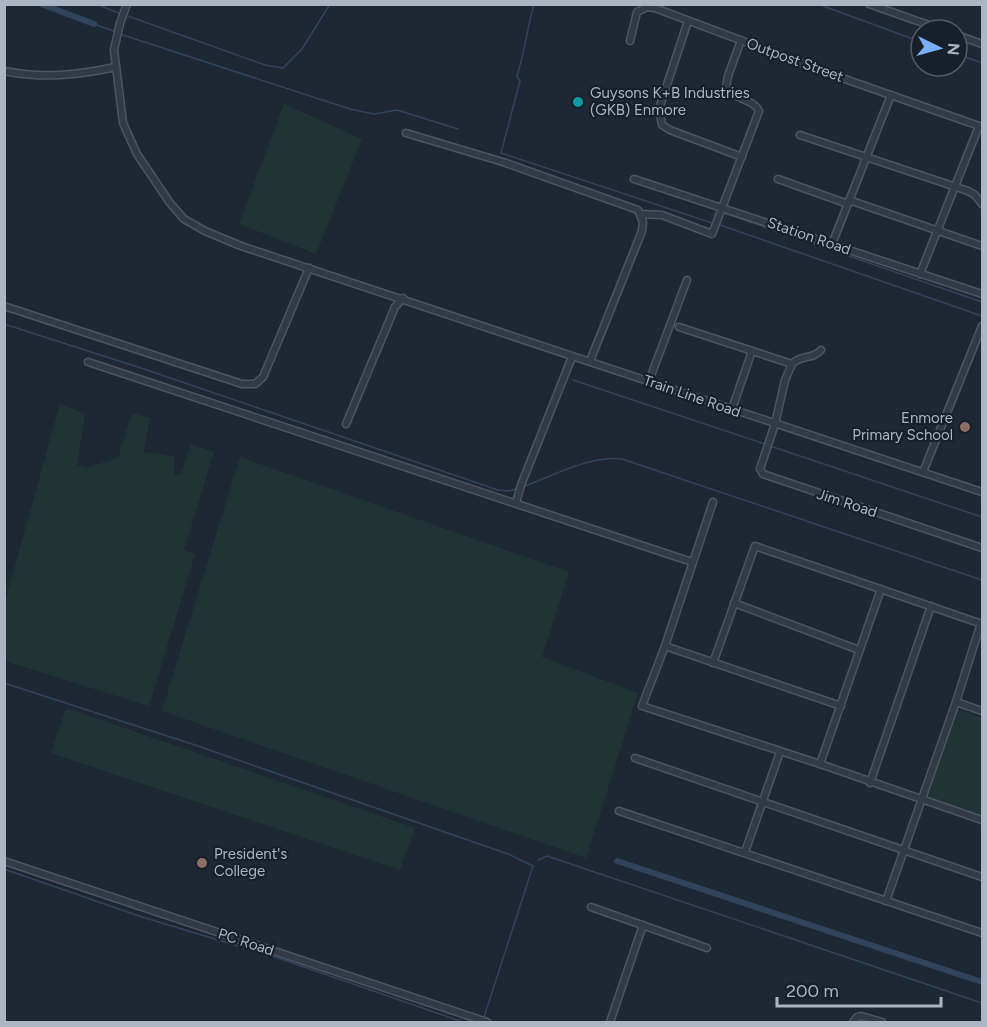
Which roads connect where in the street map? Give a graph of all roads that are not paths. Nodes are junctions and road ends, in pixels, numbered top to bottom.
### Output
1 (127, 4) edge
2 (869, 4) edge
3 (909, 18) edge
4 (688, 21) junction
5 (741, 40) junction
6 (630, 41) dead end
7 (116, 67) junction
8 (4, 71) edge
9 (891, 95) junction
10 (981, 126) edge
11 (406, 133) dead end
12 (800, 135) dead end
13 (742, 157) junction
14 (867, 157) junction
15 (634, 178) dead end
16 (778, 179) dead end
17 (955, 187) junction
18 (848, 202) junction
19 (982, 204) edge
20 (722, 208) junction
21 (641, 214) junction
22 (938, 232) junction
23 (832, 244) junction
24 (982, 246) edge
25 (309, 268) junction
26 (920, 274) junction
27 (687, 280) dead end
28 (982, 294) edge
29 (403, 298) junction
30 (4, 306) edge
31 (679, 327) dead end
32 (981, 328) edge
33 (821, 350) dead end
34 (752, 351) junction
35 (572, 357) junction
36 (88, 362) dead end
37 (590, 362) junction
38 (792, 364) junction
39 (649, 381) junction
40 (732, 410) junction
41 (346, 424) dead end
42 (775, 424) junction
43 (923, 472) junction
44 (982, 492) edge
45 (713, 502) dead end
46 (516, 503) junction
47 (982, 548) edge
48 (692, 562) junction
49 (881, 589) junction
50 (734, 603) junction
51 (931, 606) junction
52 (982, 623) edge
53 (665, 646) junction
54 (860, 650) junction
55 (714, 663) junction
56 (956, 702) junction
57 (841, 706) junction
58 (982, 711) edge
59 (780, 752) junction
60 (635, 758) dead end
61 (819, 764) junction
62 (870, 783) junction
63 (922, 800) junction
64 (763, 802) junction
65 (620, 811) dead end
66 (982, 820) edge
67 (904, 850) junction
68 (745, 852) junction
69 (4, 861) edge
70 (982, 877) edge
71 (886, 901) junction
72 (591, 907) dead end
73 (643, 925) junction
74 (982, 933) edge
75 (707, 948) dead end
76 (855, 1020) edge
77 (488, 1023) edge
78 (610, 1023) edge
79 (882, 1023) edge

1 - 7 street, Train Line Road
2 - 3 street
4 - 5 street, Outpost Street
4 - 6 street, Outpost Street
4 - 13 street
5 - 9 street, Outpost Street
5 - 13 street
7 - 8 street
7 - 25 street, Train Line Road
9 - 10 street, Outpost Street
9 - 14 street
10 - 17 street
11 - 21 street
12 - 14 street
13 - 20 street
14 - 17 street
14 - 18 street
15 - 20 street, Station Road
16 - 18 street
17 - 19 street
17 - 22 street
18 - 22 street
18 - 23 street
20 - 21 street
20 - 23 street, Station Road
21 - 37 street
22 - 24 street
22 - 26 street
23 - 26 street, Station Road
25 - 29 street, Train Line Road
25 - 30 street
26 - 28 street, Station Road
27 - 39 street
29 - 35 street, Train Line Road
29 - 41 street
31 - 34 street
32 - 43 street
33 - 38 street
34 - 38 street
34 - 40 street
35 - 37 street, Train Line Road
35 - 46 street
36 - 46 street
37 - 39 street, Train Line Road
38 - 42 street, Jim Road
39 - 40 street, Train Line Road
40 - 42 street, Train Line Road
42 - 43 street, Train Line Road
42 - 47 street, Jim Road
43 - 44 street, Train Line Road
45 - 48 street
46 - 48 street
48 - 53 street
49 - 50 street
49 - 51 street
49 - 54 street
50 - 54 street
50 - 55 street
51 - 52 street
51 - 62 street
52 - 56 street
53 - 55 street
53 - 59 street
54 - 57 street
55 - 57 street
56 - 58 street
56 - 63 street
57 - 61 street
59 - 61 street
59 - 64 street
60 - 64 street
61 - 62 street
62 - 63 street
63 - 66 street
63 - 67 street
64 - 67 street
64 - 68 street
65 - 68 street
67 - 70 street
67 - 71 street
68 - 71 street
69 - 77 street, PC Road
71 - 74 street
72 - 73 street
73 - 75 street
73 - 78 street
76 - 79 street

